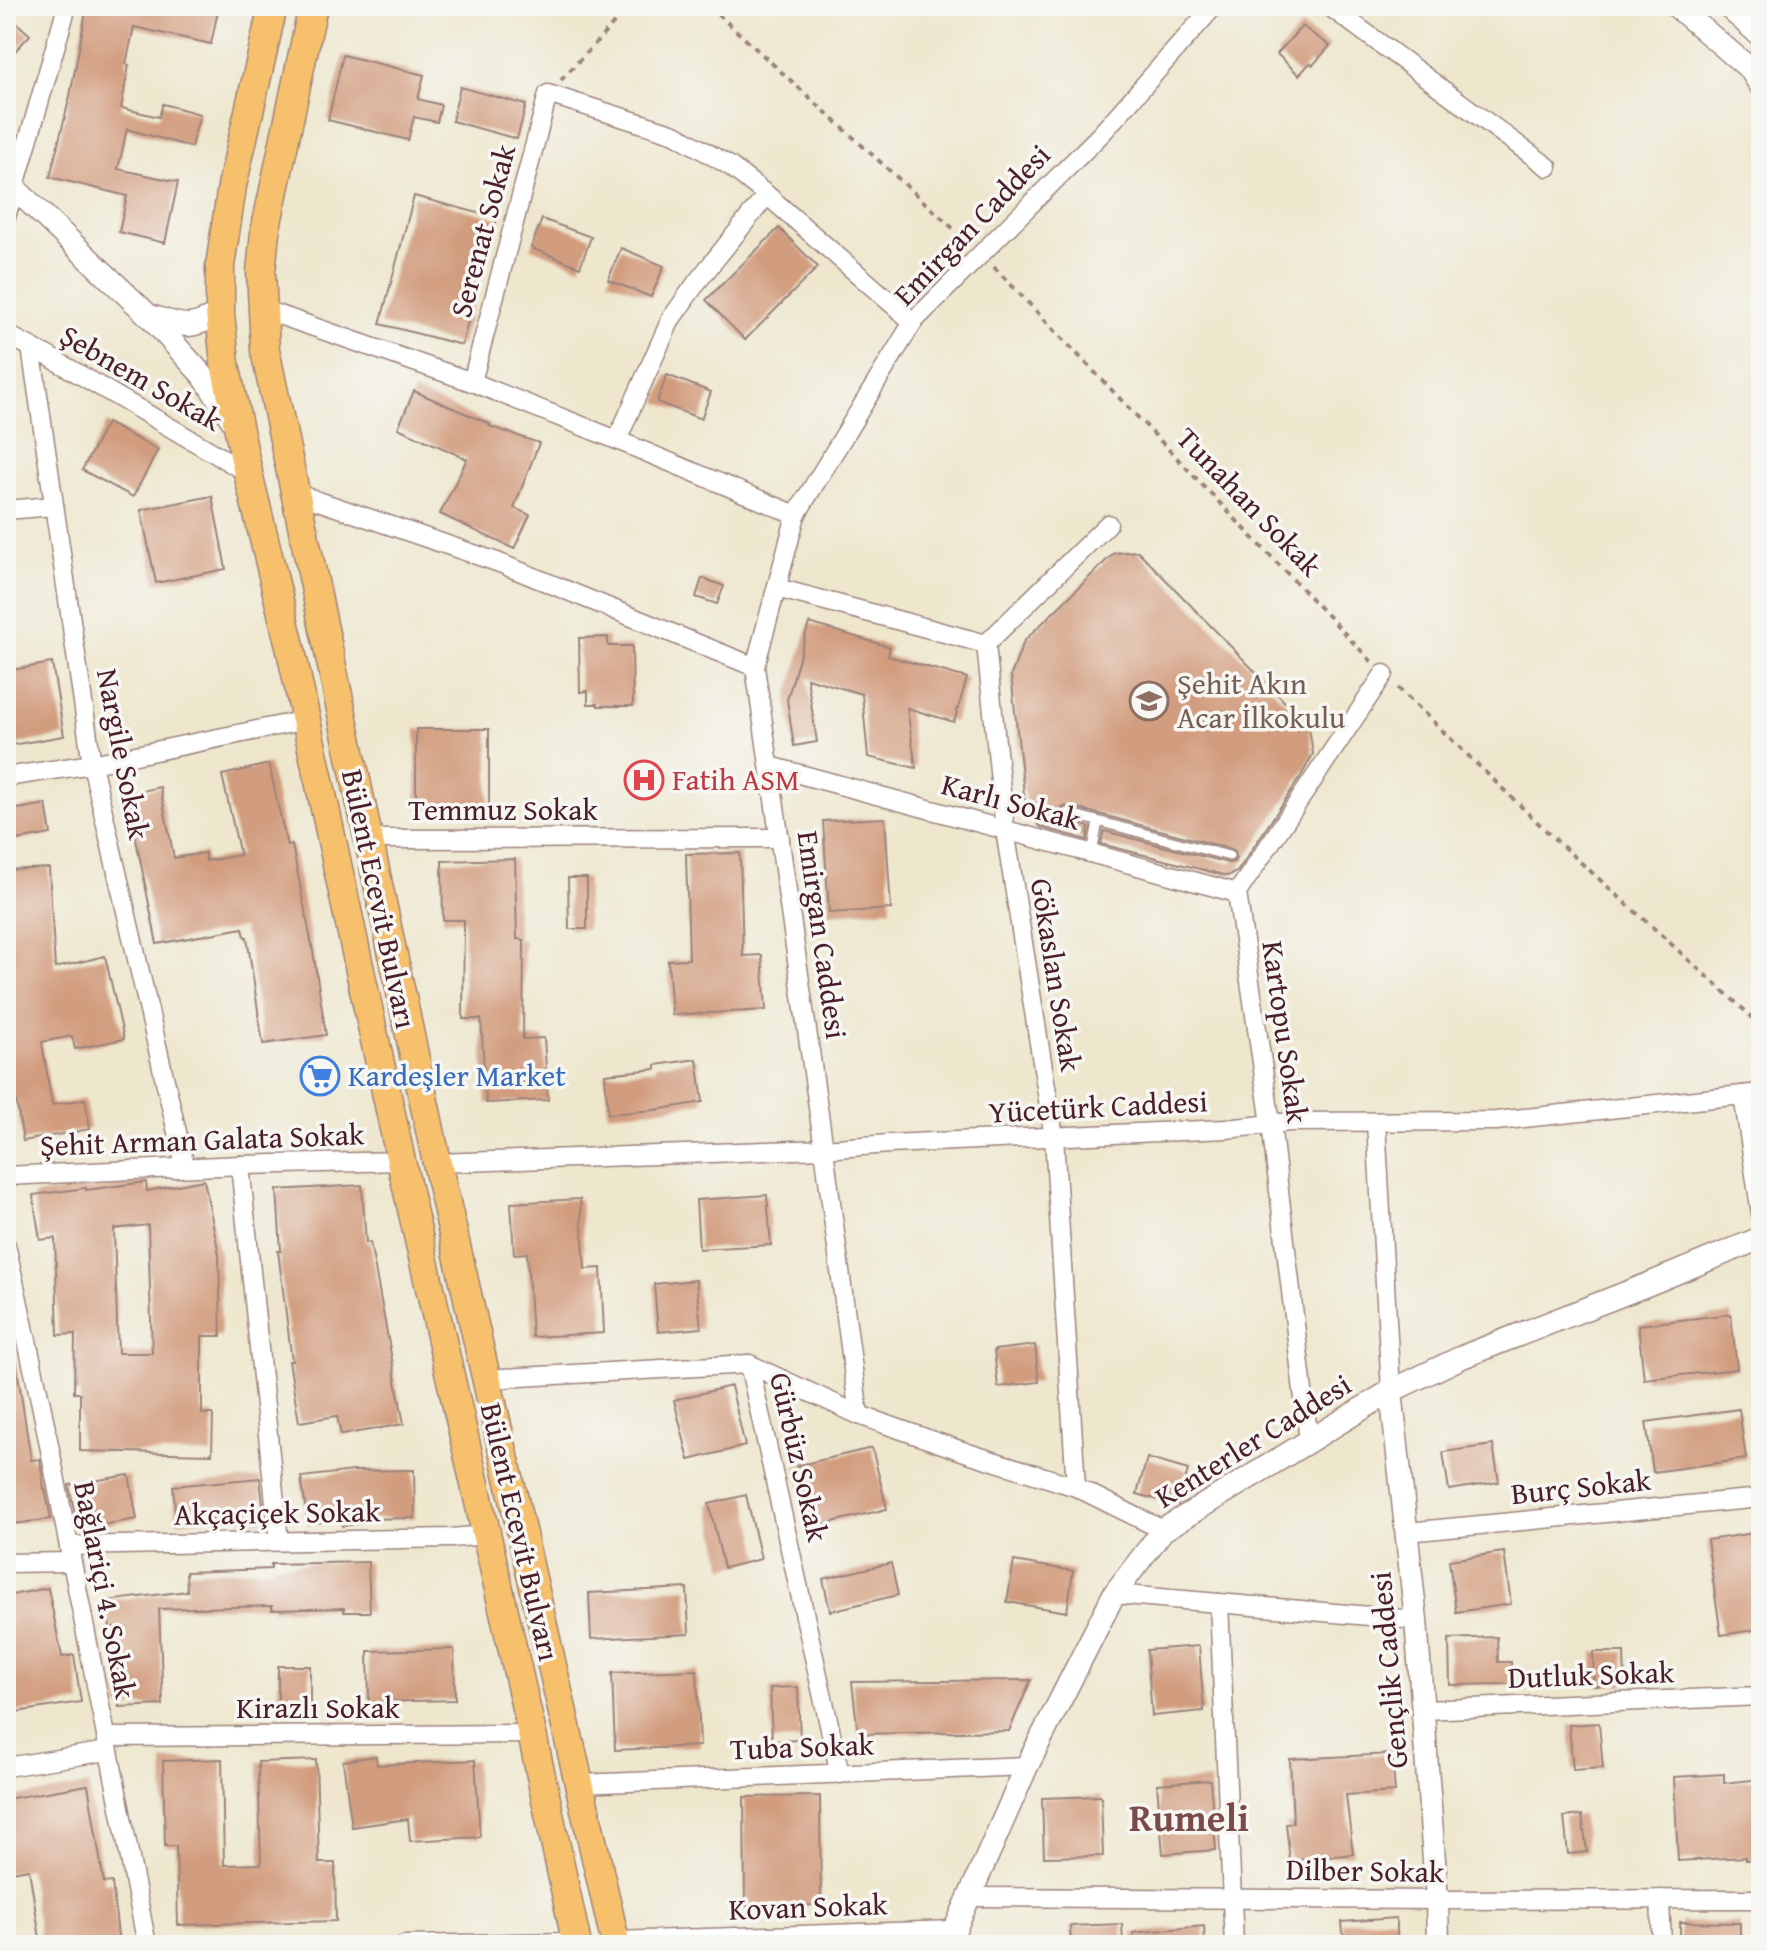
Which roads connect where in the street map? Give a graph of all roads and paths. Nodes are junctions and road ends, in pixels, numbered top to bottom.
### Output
1 (67, 6) edge
2 (273, 6) edge
3 (313, 6) edge
4 (630, 6) edge
5 (709, 6) edge
6 (1214, 6) edge
7 (1329, 6) edge
8 (1676, 6) edge
9 (1727, 6) edge
10 (1761, 36) edge
11 (1761, 86) edge
12 (548, 94) junction
13 (1548, 167) dead end
14 (10, 184) edge
15 (767, 195) junction
16 (6, 217) edge
17 (982, 254) junction
18 (262, 309) junction
19 (220, 313) junction
20 (149, 316) junction
21 (913, 322) junction
22 (6, 334) edge
23 (31, 347) junction
24 (472, 382) junction
25 (238, 430) junction
26 (617, 440) junction
27 (248, 473) junction
28 (295, 493) junction
29 (54, 506) junction
30 (6, 510) edge
31 (796, 515) junction
32 (1108, 524) dead end
33 (777, 588) junction
34 (986, 644) junction
35 (755, 667) junction
36 (1384, 674) junction
37 (306, 720) junction
38 (92, 764) junction
39 (770, 766) junction
40 (6, 777) edge
41 (1067, 813) dead end
42 (1098, 822) junction
43 (1005, 830) junction
44 (780, 838) junction
45 (370, 839) junction
46 (1092, 853) junction
47 (1229, 856) dead end
48 (1237, 893) junction
49 (1761, 1025) edge
50 (1752, 1094) edge
51 (1376, 1122) junction
52 (1271, 1124) junction
53 (1054, 1137) junction
54 (824, 1149) junction
55 (401, 1161) junction
56 (437, 1163) junction
57 (240, 1165) junction
58 (185, 1167) junction
59 (6, 1176) edge
60 (1761, 1214) edge
61 (1761, 1238) edge
62 (6, 1245) edge
63 (749, 1364) junction
64 (486, 1379) junction
65 (1391, 1391) junction
66 (859, 1415) junction
67 (1309, 1441) junction
68 (1076, 1487) junction
69 (1761, 1498) edge
70 (1163, 1530) junction
71 (1407, 1532) junction
72 (486, 1535) junction
73 (279, 1541) junction
74 (70, 1554) junction
75 (6, 1563) edge
76 (1114, 1594) junction
77 (1219, 1603) junction
78 (1416, 1620) junction
79 (1761, 1696) edge
80 (1423, 1710) junction
81 (532, 1734) junction
82 (107, 1744) junction
83 (1027, 1766) junction
84 (6, 1767) edge
85 (840, 1774) junction
86 (579, 1784) junction
87 (969, 1897) junction
88 (1232, 1898) junction
89 (1660, 1899) junction
90 (1761, 1899) edge
91 (1437, 1900) junction
92 (951, 1938) edge
93 (576, 1943) edge
94 (615, 1943) edge
95 (147, 1945) edge
96 (404, 1945) edge
97 (1234, 1945) edge
98 (1438, 1945) edge
99 (1662, 1945) edge

1 - 14 street
2 - 19 main road, Bülent Ecevit Bulvarı
3 - 18 main road, Bülent Ecevit Bulvarı
4 - 12 path
5 - 17 path, Tunahan Sokak
6 - 17 street, Emirgan Caddesi
7 - 13 street
8 - 11 street
9 - 10 street
12 - 15 street
12 - 24 street, Serenat Sokak
14 - 16 street
14 - 20 street
15 - 21 street
15 - 26 street
17 - 21 street, Emirgan Caddesi
17 - 36 path, Tunahan Sokak
18 - 24 street
18 - 28 main road, Bülent Ecevit Bulvarı
19 - 20 street
19 - 25 main road, Bülent Ecevit Bulvarı
20 - 25 street
21 - 31 street, Emirgan Caddesi
22 - 23 street, Şebnem Sokak
23 - 27 street, Şebnem Sokak
23 - 29 street, Nargile Sokak
24 - 26 street
25 - 27 main road, Bülent Ecevit Bulvarı
26 - 31 street
27 - 37 main road, Bülent Ecevit Bulvarı
28 - 35 street
28 - 45 main road, Bülent Ecevit Bulvarı
29 - 30 street
29 - 38 street, Nargile Sokak
31 - 33 street, Emirgan Caddesi
32 - 34 street
33 - 34 street
33 - 35 street, Emirgan Caddesi
34 - 43 street, Gökaslan Sokak
35 - 39 street, Emirgan Caddesi
36 - 48 street
36 - 49 path, Tunahan Sokak
37 - 38 street
37 - 55 main road, Bülent Ecevit Bulvarı
38 - 40 street
38 - 58 street, Nargile Sokak
39 - 43 street, Karlı Sokak
39 - 44 street, Emirgan Caddesi
41 - 42 lane
42 - 46 lane
42 - 47 lane
43 - 46 street, Karlı Sokak
43 - 53 street, Gökaslan Sokak
44 - 45 street, Temmuz Sokak
44 - 54 street, Emirgan Caddesi
45 - 56 main road, Bülent Ecevit Bulvarı
46 - 48 street, Karlı Sokak
48 - 52 street, Kartopu Sokak
50 - 51 street, Yücetürk Caddesi
50 - 60 street
51 - 52 street, Yücetürk Caddesi
51 - 65 street
52 - 53 street, Yücetürk Caddesi
52 - 67 street, Kartopu Sokak
53 - 54 street, Yücetürk Caddesi
53 - 68 street, Gökaslan Sokak
54 - 56 street, Yücetürk Caddesi
54 - 66 street, Emirgan Caddesi
55 - 57 street, Şehit Arman Galata Sokak
55 - 72 main road, Bülent Ecevit Bulvarı
56 - 64 main road, Bülent Ecevit Bulvarı
57 - 58 street, Şehit Arman Galata Sokak
57 - 73 street
58 - 59 street, Şehit Arman Galata Sokak
61 - 65 street, Kenterler Caddesi
62 - 74 street, Bağlariçi 4. Sokak
63 - 64 street, Gürbüz Sokak
63 - 66 street
63 - 85 street, Gürbüz Sokak
64 - 86 main road, Bülent Ecevit Bulvarı
65 - 67 street, Kenterler Caddesi
65 - 71 street, Gençlik Caddesi
66 - 68 street
67 - 70 street, Kenterler Caddesi
68 - 70 street
69 - 71 street, Burç Sokak
70 - 76 street, Kenterler Caddesi
71 - 78 street, Gençlik Caddesi
72 - 73 street, Akçaçiçek Sokak
72 - 81 main road, Bülent Ecevit Bulvarı
73 - 74 street, Akçaçiçek Sokak
74 - 75 street, Akçaçiçek Sokak
74 - 82 street, Bağlariçi 4. Sokak
76 - 77 street
76 - 83 street, Kenterler Caddesi
77 - 78 street
77 - 88 street
78 - 80 street, Gençlik Caddesi
79 - 80 street, Dutluk Sokak
80 - 91 street, Gençlik Caddesi
81 - 82 street, Kirazlı Sokak
81 - 93 main road, Bülent Ecevit Bulvarı
82 - 84 street, Kirazlı Sokak
82 - 95 street, Bağlariçi 4. Sokak
83 - 85 street, Tuba Sokak
83 - 87 street, Kenterler Caddesi
85 - 86 street, Tuba Sokak
86 - 94 main road, Bülent Ecevit Bulvarı
87 - 88 street, Dilber Sokak
87 - 92 street, Kenterler Caddesi
88 - 91 street, Dilber Sokak
88 - 97 street
89 - 90 street, Dilber Sokak
89 - 91 street, Dilber Sokak
89 - 99 street
91 - 98 street, Gençlik Caddesi
92 - 94 street, Kovan Sokak
93 - 96 street

